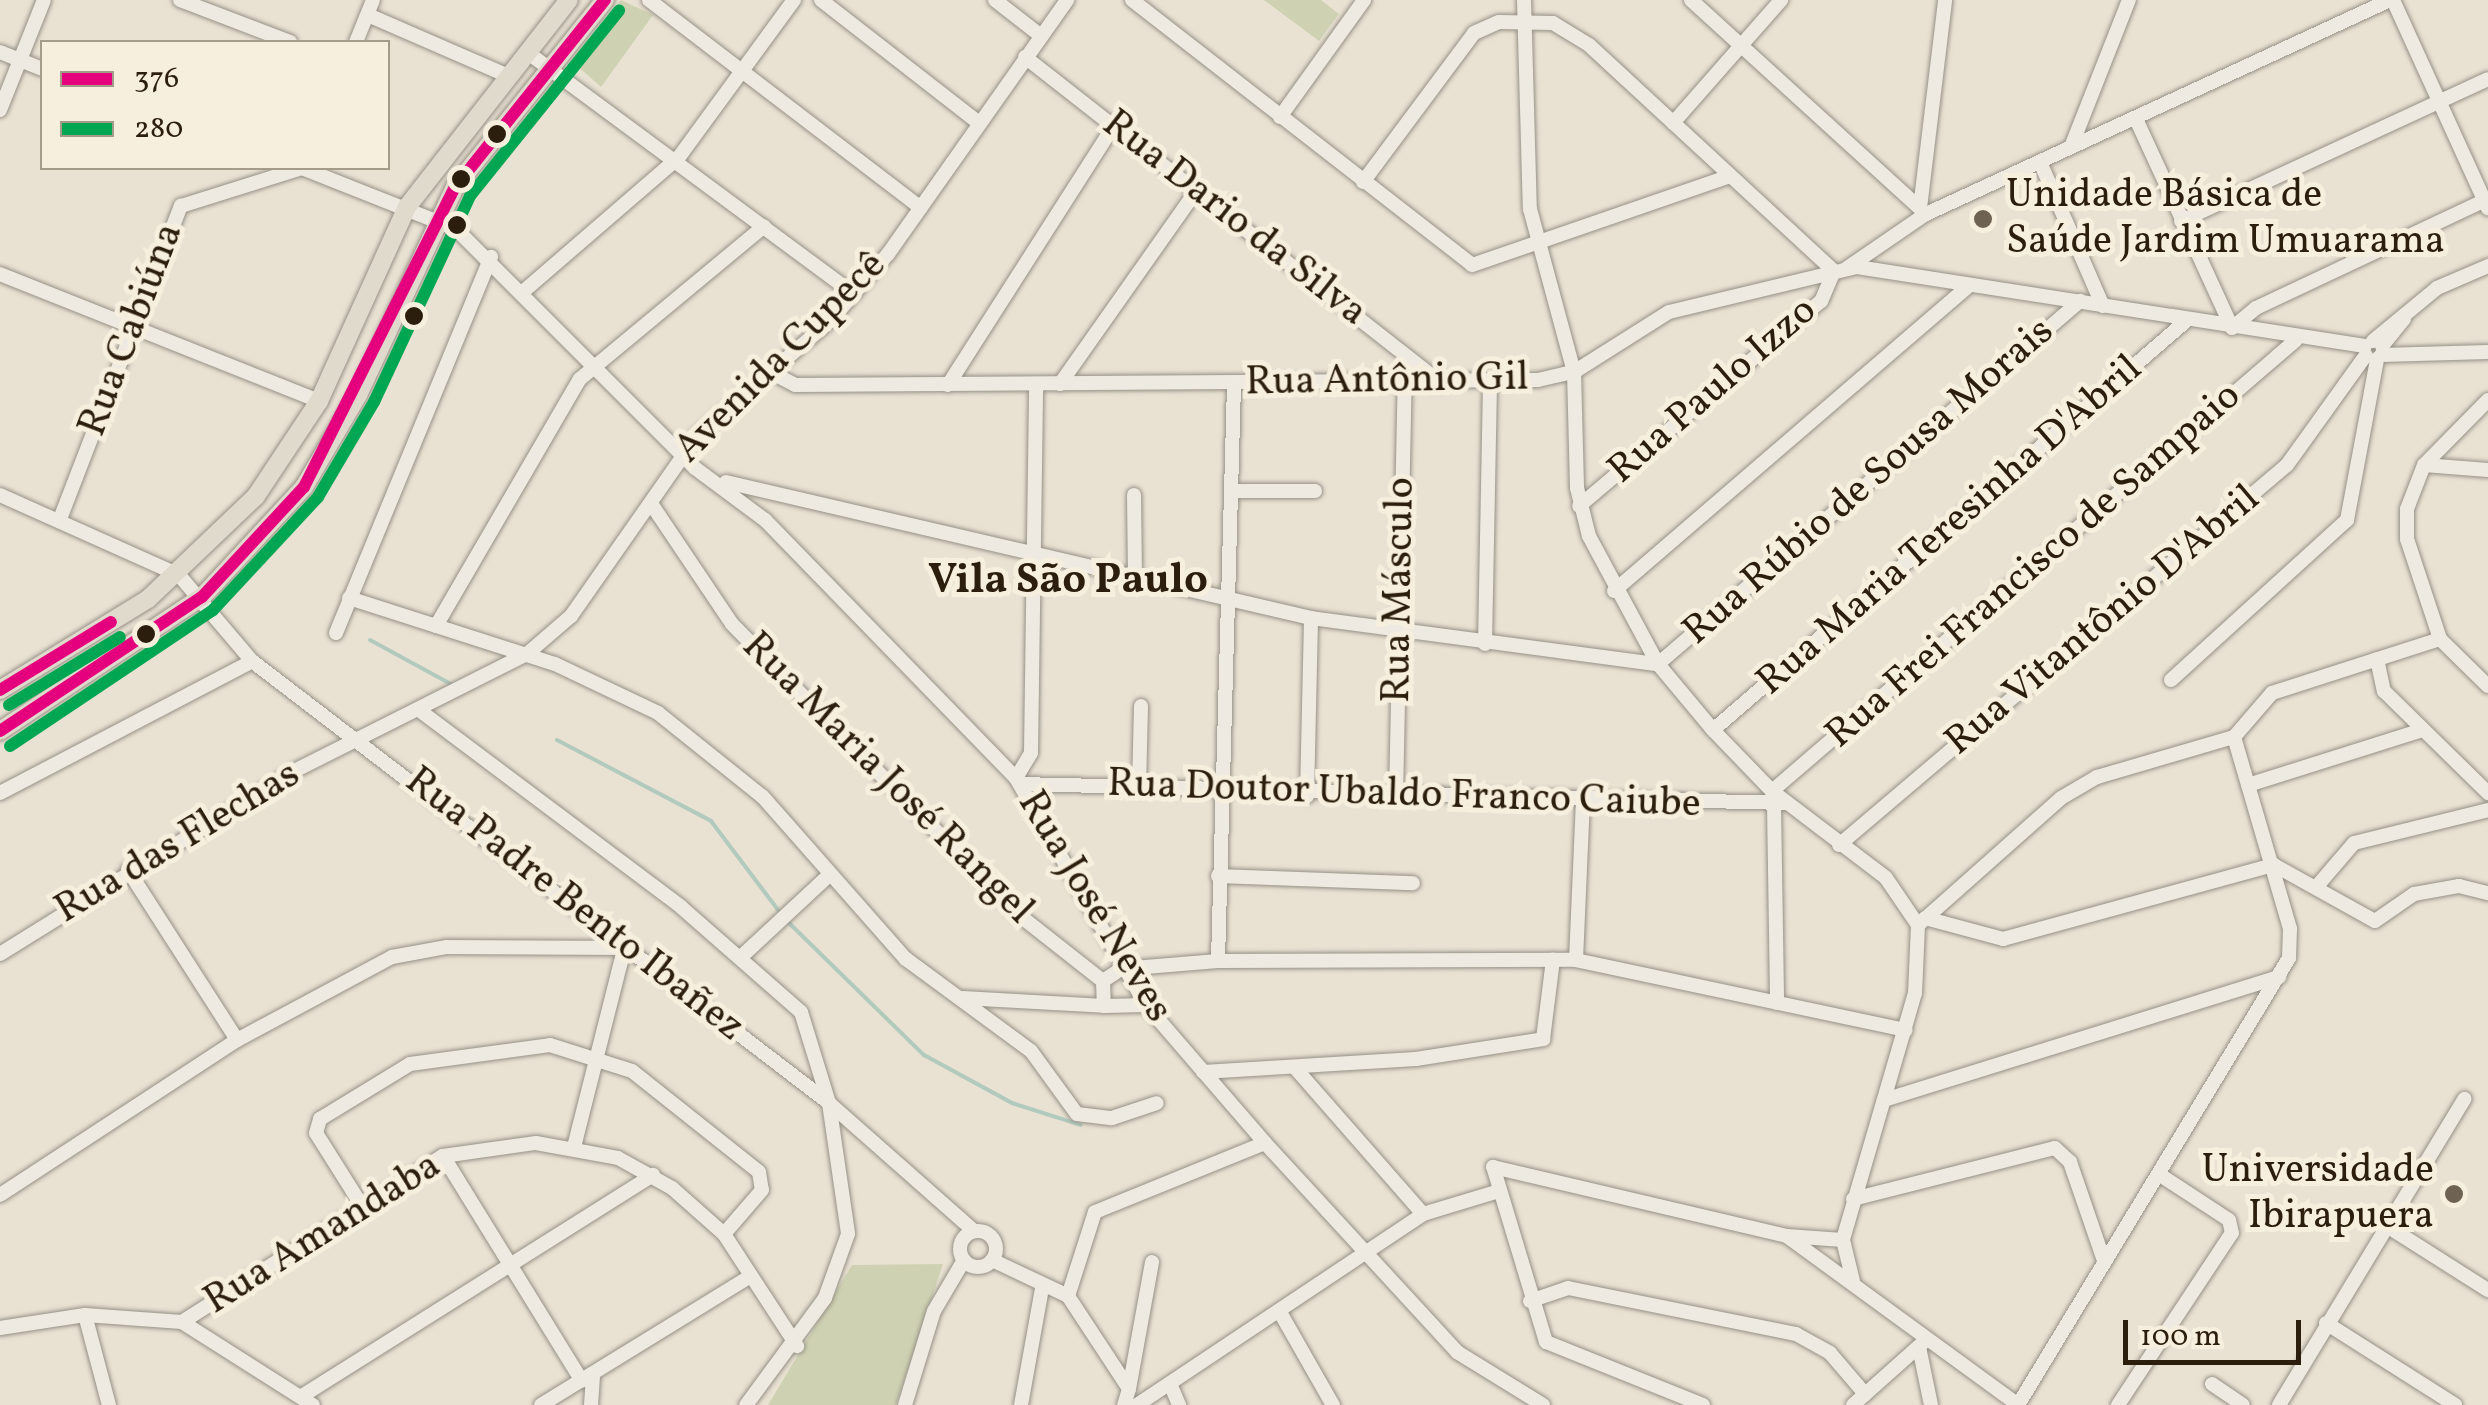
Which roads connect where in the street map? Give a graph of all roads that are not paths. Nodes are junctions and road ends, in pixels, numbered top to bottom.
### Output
1 (44, 0) edge
2 (180, 0) edge
3 (569, 0) edge
4 (604, 0) edge
5 (649, 0) edge
6 (794, 0) edge
7 (821, 0) edge
8 (995, 0) edge
9 (1067, 0) edge
10 (1132, 0) edge
11 (1364, 0) edge
12 (1524, 0) edge
13 (1692, 0) edge
14 (1781, 0) edge
15 (1945, 0) edge
16 (2130, 0) edge
17 (2391, 0) edge
18 (370, 7) edge
19 (1524, 20) junction
20 (1041, 36) junction
21 (285, 40) edge
22 (357, 40) edge
23 (1740, 49) junction
24 (0, 52) edge
25 (527, 52) junction
26 (1025, 57) junction
27 (20, 60) junction
28 (556, 66) junction
29 (40, 68) edge
30 (745, 72) junction
31 (508, 76) junction
32 (2488, 79) edge
33 (2439, 100) junction
34 (0, 110) edge
35 (1280, 117) junction
36 (2136, 119) junction
37 (978, 123) junction
38 (1672, 123) junction
39 (1115, 124) junction
40 (2071, 147) junction
41 (679, 157) junction
42 (2040, 162) junction
43 (296, 170) edge
44 (307, 170) edge
45 (1728, 176) junction
46 (1364, 182) junction
47 (1197, 190) junction
48 (2487, 203) edge
49 (407, 207) junction
50 (921, 208) junction
51 (1923, 211) junction
52 (436, 218) junction
53 (2180, 221) junction
54 (764, 226) junction
55 (1540, 245) junction
56 (491, 256) junction
57 (2488, 266) edge
58 (1841, 270) junction
59 (0, 274) edge
60 (1970, 284) junction
61 (525, 290) junction
62 (854, 294) junction
63 (2080, 300) junction
64 (2103, 306) junction
65 (2186, 321) junction
66 (131, 326) junction
67 (2232, 328) junction
68 (2296, 340) junction
69 (2373, 352) junction
70 (2488, 352) edge
71 (595, 362) junction
72 (770, 372) junction
73 (1574, 372) junction
74 (1490, 381) junction
75 (1234, 383) junction
76 (1441, 383) junction
77 (1036, 384) junction
78 (1060, 384) junction
79 (1405, 384) junction
80 (948, 385) junction
81 (2488, 400) edge
82 (319, 401) junction
83 (682, 453) junction
84 (2424, 465) junction
85 (2488, 470) edge
86 (721, 480) junction
87 (1231, 491) junction
88 (1315, 491) dead end
89 (0, 495) edge
90 (1134, 495) dead end
91 (652, 505) junction
92 (1579, 506) junction
93 (60, 519) junction
94 (1034, 554) junction
95 (179, 575) junction
96 (1134, 579) junction
97 (1614, 591) junction
98 (202, 598) junction
99 (349, 598) junction
100 (1228, 601) junction
101 (1310, 618) junction
102 (436, 626) junction
103 (336, 633) dead end
104 (1399, 635) junction
105 (2440, 639) junction
106 (1485, 644) junction
107 (527, 654) junction
108 (2377, 659) junction
109 (252, 661) junction
110 (1658, 664) junction
111 (2171, 680) dead end
112 (2488, 686) edge
113 (0, 690) edge
114 (1141, 706) dead end
115 (419, 710) junction
116 (1713, 730) junction
117 (2422, 730) junction
118 (0, 731) edge
119 (2234, 737) junction
120 (360, 738) junction
121 (1018, 781) junction
122 (2248, 785) junction
123 (1139, 788) junction
124 (1220, 791) junction
125 (2488, 793) edge
126 (0, 794) edge
127 (1307, 796) junction
128 (1396, 796) junction
129 (1778, 800) junction
130 (1584, 801) junction
131 (2488, 810) edge
132 (1839, 845) junction
133 (2274, 865) junction
134 (128, 870) junction
135 (828, 876) junction
136 (1218, 876) junction
137 (1413, 883) dead end
138 (2318, 885) junction
139 (2488, 893) edge
140 (1921, 921) junction
141 (623, 949) junction
142 (0, 954) edge
143 (742, 956) junction
144 (1554, 960) junction
145 (1576, 960) junction
146 (1218, 962) junction
147 (1122, 968) junction
148 (2280, 977) junction
149 (1103, 980) junction
150 (958, 997) junction
151 (1777, 1003) junction
152 (1146, 1005) junction
153 (1104, 1006) junction
154 (1906, 1030) junction
155 (237, 1040) junction
156 (596, 1053) junction
157 (1296, 1069) junction
158 (1203, 1072) junction
159 (2464, 1099) dead end
160 (1884, 1100) junction
161 (829, 1103) junction
162 (1157, 1103) dead end
163 (1265, 1143) junction
164 (574, 1146) junction
165 (443, 1156) junction
166 (653, 1175) junction
167 (2160, 1175) junction
168 (1499, 1191) junction
169 (0, 1195) edge
170 (1853, 1199) junction
171 (362, 1206) junction
172 (1423, 1214) junction
173 (2387, 1226) junction
174 (974, 1232) junction
175 (724, 1234) junction
176 (1788, 1236) junction
177 (1844, 1240) junction
178 (1363, 1252) junction
179 (2102, 1258) junction
180 (964, 1260) junction
181 (992, 1260) junction
182 (1152, 1262) dead end
183 (510, 1264) junction
184 (751, 1276) junction
185 (1852, 1282) junction
186 (1042, 1288) junction
187 (2488, 1290) edge
188 (1068, 1296) junction
189 (1530, 1301) junction
190 (1280, 1314) junction
191 (86, 1315) junction
192 (182, 1322) junction
193 (2326, 1323) junction
194 (0, 1328) edge
195 (1922, 1344) junction
196 (797, 1346) junction
197 (588, 1378) junction
198 (2212, 1384) dead end
199 (1171, 1386) junction
200 (1130, 1389) junction
201 (1866, 1394) junction
202 (308, 1400) edge
203 (108, 1405) edge
204 (541, 1405) edge
205 (590, 1405) edge
206 (746, 1405) edge
207 (905, 1405) edge
208 (1021, 1405) edge
209 (1124, 1405) edge
210 (1137, 1405) edge
211 (1179, 1405) edge
212 (1333, 1405) edge
213 (1543, 1405) edge
214 (1703, 1405) edge
215 (1853, 1405) edge
216 (1931, 1405) edge
217 (2018, 1405) edge
218 (2118, 1405) edge
219 (2243, 1405) edge
220 (2280, 1405) edge
221 (2455, 1405) edge

1 - 27 street
2 - 21 street
3 - 25 main road
4 - 28 main road
5 - 30 street
6 - 30 street
7 - 37 street
8 - 20 street
9 - 20 street, Avenida Cupecê
10 - 35 street
11 - 35 street
12 - 19 street
13 - 23 street
14 - 23 street
15 - 51 street
16 - 40 street
17 - 33 street
17 - 36 street
18 - 22 street
18 - 31 street
19 - 38 street
19 - 46 street
19 - 55 street
20 - 26 street, Avenida Cupecê
23 - 38 street
23 - 51 street
24 - 27 street
25 - 28 street
25 - 31 main road
26 - 37 street, Avenida Cupecê
26 - 39 street, Rua Dario da Silva
27 - 29 street
27 - 34 street
28 - 41 street
28 - 52 main road
30 - 41 street
30 - 50 street
31 - 49 main road
32 - 33 street
33 - 48 street
33 - 53 street
35 - 46 street
36 - 40 street
36 - 53 street
37 - 50 street, Avenida Cupecê
38 - 45 street
39 - 47 street, Rua Dario da Silva
39 - 80 street
40 - 42 street
41 - 54 street
41 - 61 street
42 - 51 street
42 - 64 street
43 - 66 street, Rua Cabiúna
44 - 49 street, Rua José Neves
45 - 55 street
45 - 58 street
46 - 55 street
47 - 76 street, Rua Dario da Silva
47 - 78 street
48 - 67 street
49 - 52 street, Rua José Neves
49 - 82 main road
50 - 62 street, Avenida Cupecê
51 - 58 street
52 - 56 street, Rua José Neves
52 - 98 main road
53 - 67 street
54 - 62 street
54 - 71 street
55 - 73 street
56 - 61 street, Rua José Neves
56 - 99 street
57 - 69 street, Rua Vitantônio D'Abril
58 - 60 street, Rua Antônio Gil
58 - 73 street, Rua Antônio Gil
58 - 92 street, Rua Paulo Izzo
59 - 66 street
60 - 63 street, Rua Antônio Gil
60 - 97 street
61 - 71 street, Rua José Neves
62 - 72 street, Avenida Cupecê
63 - 64 street, Rua Antônio Gil
63 - 110 street, Rua Rúbio de Sousa Morais
64 - 65 street, Rua Antônio Gil
65 - 67 street, Rua Antônio Gil
65 - 116 street, Rua Maria Teresinha D'Abril
66 - 82 street
66 - 93 street, Rua Cabiúna
67 - 68 street, Rua Antônio Gil
68 - 69 street, Rua Antônio Gil
68 - 129 street, Rua Frei Francisco de Sampaio
69 - 70 street, Rua Antônio Gil
69 - 111 street
69 - 132 street, Rua Vitantônio D'Abril
71 - 83 street, Rua José Neves
71 - 102 street
72 - 80 street, Rua Antônio Gil
72 - 83 street, Avenida Cupecê
73 - 74 street, Rua Antônio Gil
73 - 92 street
74 - 76 street, Rua Antônio Gil
74 - 106 street
75 - 78 street, Rua Antônio Gil
75 - 79 street, Rua Antônio Gil
75 - 87 street
76 - 79 street, Rua Antônio Gil
77 - 78 street, Rua Antônio Gil
77 - 80 street, Rua Antônio Gil
77 - 94 street
79 - 104 street, Rua Másculo
81 - 84 street
82 - 95 main road
83 - 86 street, Rua José Neves
83 - 91 street, Avenida Cupecê
84 - 85 street
84 - 105 street
86 - 94 street
86 - 121 street, Rua José Neves
87 - 88 street
87 - 100 street
89 - 93 street, Rua Padre Bento Ibañez
90 - 96 street
91 - 107 street, Avenida Cupecê
91 - 149 street, Rua Maria José Rangel
92 - 97 street
93 - 95 street, Rua Padre Bento Ibañez
94 - 96 street
94 - 121 street
95 - 98 street, Rua Padre Bento Ibañez
95 - 113 main road
96 - 100 street
97 - 110 street
98 - 109 street, Rua Padre Bento Ibañez
98 - 118 main road
99 - 102 street
99 - 103 street
100 - 101 street
100 - 124 street
101 - 104 street
101 - 127 street
102 - 107 street
104 - 106 street
104 - 128 street, Rua Másculo
105 - 108 street
105 - 112 street
106 - 110 street
107 - 115 street, Avenida Cupecê
107 - 135 street
108 - 117 street
108 - 119 street
109 - 120 street, Rua Padre Bento Ibañez
109 - 126 street
110 - 116 street
114 - 123 street
115 - 120 street, Avenida Cupecê
115 - 143 street
116 - 129 street
117 - 122 street
117 - 125 street
119 - 122 street
119 - 140 street
120 - 134 street, Rua das Flechas
120 - 141 street, Rua Padre Bento Ibañez
121 - 123 street, Rua Doutor Ubaldo Franco Caiube
121 - 147 street, Rua José Neves
122 - 133 street
123 - 124 street, Rua Doutor Ubaldo Franco Caiube
124 - 127 street, Rua Doutor Ubaldo Franco Caiube
124 - 136 street
127 - 128 street, Rua Doutor Ubaldo Franco Caiube
128 - 130 street, Rua Doutor Ubaldo Franco Caiube
129 - 130 street, Rua Doutor Ubaldo Franco Caiube
129 - 132 street
129 - 151 street
130 - 145 street
131 - 138 street
132 - 140 street
133 - 138 street
133 - 140 street
133 - 148 street
134 - 142 street, Rua das Flechas
134 - 155 street
135 - 143 street
135 - 150 street
136 - 137 street
136 - 146 street
138 - 139 street
140 - 154 street
141 - 155 street
141 - 156 street
141 - 161 street, Rua Padre Bento Ibañez
143 - 161 street
144 - 145 street
144 - 146 street
144 - 157 street
145 - 151 street
146 - 147 street
147 - 149 street
147 - 152 street, Rua José Neves
148 - 160 street
148 - 167 street
149 - 153 street
150 - 153 street
150 - 162 street
151 - 154 street
152 - 153 street
152 - 158 street, Rua José Neves
154 - 160 street
155 - 169 street
156 - 164 street
156 - 171 street
156 - 175 street
157 - 158 street
157 - 172 street
158 - 163 street, Rua José Neves
159 - 173 street
160 - 170 street
161 - 174 street, Rua Padre Bento Ibañez
161 - 196 street
163 - 178 street, Rua José Neves
163 - 188 street
164 - 165 street, Rua Amandaba
164 - 166 street, Rua Amandaba
165 - 171 street, Rua Amandaba
165 - 183 street
166 - 175 street, Rua Amandaba
166 - 183 street
167 - 179 street
167 - 218 street
168 - 172 street
168 - 176 street
168 - 189 street
170 - 177 street
170 - 179 street
171 - 192 street, Rua Amandaba
172 - 178 street
173 - 187 street
173 - 193 street
174 - 180 street
174 - 181 street, Rua Padre Bento Ibañez
175 - 184 street, Rua Amandaba
176 - 177 street
176 - 185 street
177 - 185 street
178 - 190 street
178 - 213 street, Rua José Neves
179 - 217 street
180 - 181 street
180 - 207 street
181 - 186 street
182 - 200 street
183 - 197 street
183 - 202 street
184 - 196 street, Rua Amandaba
184 - 197 street
185 - 195 street
186 - 188 street
186 - 208 street
188 - 200 street
189 - 201 street
189 - 214 street
190 - 199 street
190 - 212 street
191 - 192 street
191 - 194 street
191 - 203 street
192 - 202 street
193 - 220 street
193 - 221 street
195 - 201 street
195 - 216 street
195 - 217 street
196 - 206 street
197 - 204 street
197 - 205 street
198 - 219 street
199 - 210 street
199 - 211 street
200 - 209 street
201 - 215 street

